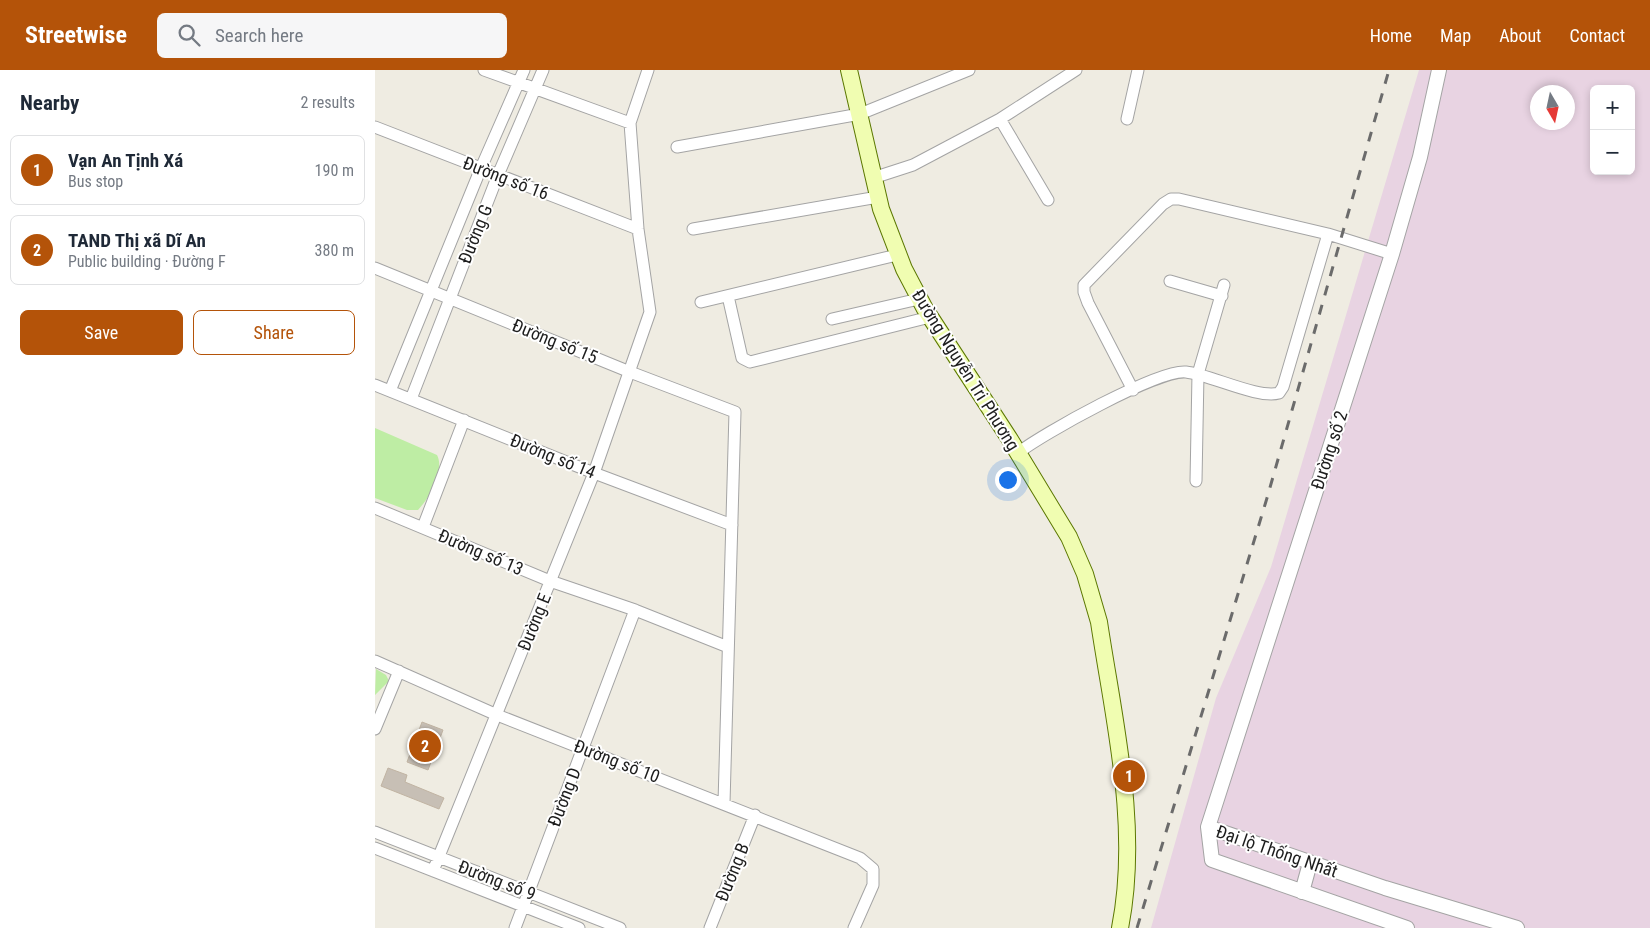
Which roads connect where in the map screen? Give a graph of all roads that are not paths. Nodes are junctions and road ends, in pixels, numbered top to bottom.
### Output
1 (483, 70) edge
2 (524, 70) edge
3 (543, 70) edge
4 (648, 70) edge
5 (849, 70) edge
6 (969, 70) edge
7 (1076, 70) edge
8 (1138, 70) edge
9 (1439, 70) edge
10 (519, 84) junction
11 (535, 91) junction
12 (860, 114) junction
13 (1000, 119) junction
14 (1127, 120) dead end
15 (629, 123) junction
16 (375, 127) edge
17 (677, 147) dead end
18 (481, 168) junction
19 (498, 175) junction
20 (873, 178) junction
21 (878, 197) junction
22 (1048, 200) dead end
23 (637, 229) junction
24 (693, 229) dead end
25 (1329, 234) junction
26 (1392, 254) junction
27 (897, 255) junction
28 (375, 268) edge
29 (1170, 281) dead end
30 (432, 291) junction
31 (728, 296) junction
32 (449, 298) junction
33 (919, 299) junction
34 (701, 302) dead end
35 (930, 317) junction
36 (833, 319) dead end
37 (630, 372) junction
38 (1198, 374) junction
39 (375, 385) edge
40 (1133, 390) junction
41 (390, 391) junction
42 (411, 399) junction
43 (464, 420) junction
44 (1018, 453) junction
45 (594, 473) junction
46 (1196, 481) dead end
47 (375, 508) edge
48 (732, 525) junction
49 (423, 527) junction
50 (550, 581) junction
51 (635, 610) junction
52 (729, 647) junction
53 (375, 661) edge
54 (399, 671) junction
55 (497, 715) junction
56 (375, 729) edge
57 (583, 747) junction
58 (724, 803) junction
59 (755, 815) junction
60 (1208, 827) junction
61 (375, 832) edge
62 (375, 848) edge
63 (439, 857) junction
64 (1310, 863) junction
65 (433, 871) junction
66 (1302, 892) junction
67 (528, 893) junction
68 (523, 907) junction
69 (1472, 922) edge
70 (515, 928) edge
71 (579, 928) edge
72 (620, 928) edge
73 (710, 928) edge
74 (855, 928) edge
75 (1119, 928) edge
76 (1407, 928) edge
77 (1517, 928) edge

1 - 10 street
2 - 10 street, Đường G
3 - 11 street, Đường G
4 - 15 street
5 - 12 main road, Đường Nguyễn Tri Phương
6 - 12 street
7 - 13 street
8 - 14 street
9 - 26 street, Đường số 2
10 - 11 street
10 - 18 street, Đường G
11 - 15 street
11 - 19 street, Đường G
12 - 17 street
12 - 20 main road, Đường Nguyễn Tri Phương
13 - 20 street
13 - 22 street
15 - 23 street, Đường E
16 - 18 street, Đường số 16
18 - 19 street, Đường số 16
18 - 30 street, Đường G
19 - 23 street, Đường số 16
19 - 32 street, Đường G
20 - 21 main road, Đường Nguyễn Tri Phương
21 - 24 street
21 - 27 main road, Đường Nguyễn Tri Phương
23 - 37 street, Đường E
25 - 26 street
25 - 38 street
25 - 40 street
26 - 60 street, Đường số 2
27 - 31 street
27 - 33 main road, Đường Nguyễn Tri Phương
28 - 30 street, Đường số 15
29 - 38 street
30 - 32 street, Đường số 15
30 - 41 street, Đường G
31 - 34 street
31 - 35 street
32 - 37 street, Đường số 15
32 - 42 street, Đường G
33 - 35 main road, Đường Nguyễn Tri Phương
33 - 36 street
35 - 44 main road, Đường Nguyễn Tri Phương
37 - 45 street, Đường E
37 - 48 street, Đường số 15
38 - 40 street
38 - 46 street
39 - 41 street, Đường số 14
40 - 44 street
41 - 42 street, Đường số 14
42 - 43 street, Đường số 14
43 - 45 street, Đường số 14
43 - 49 street
44 - 75 main road, Đường Nguyễn Tri Phương
45 - 48 street, Đường số 14
45 - 50 street, Đường E
47 - 49 street, Đường số 13
48 - 52 street
49 - 50 street, Đường số 13
50 - 51 street, Đường số 13
50 - 55 street, Đường E
51 - 52 street, Đường số 13
51 - 57 street, Đường D
52 - 58 street
53 - 54 street, Đường số 10
54 - 55 street, Đường số 10
54 - 56 street
55 - 57 street, Đường số 10
55 - 63 street, Đường E
57 - 58 street, Đường số 10
57 - 67 street, Đường D
58 - 59 street, Đường số 10
59 - 73 street, Đường B
59 - 74 street, Đường số 10
60 - 64 street, Đại lộ Thống Nhất
60 - 66 street, Đại lộ Thống Nhất
61 - 63 street, Đường số 9
62 - 65 street, Đường số 9
63 - 65 street, Đường E
63 - 67 street, Đường số 9
64 - 66 street
64 - 69 street, Đại lộ Thống Nhất
65 - 68 street, Đường số 9
66 - 76 street, Đại lộ Thống Nhất
67 - 68 street, Đường D
67 - 72 street, Đường số 9
68 - 70 street, Đường D
68 - 71 street, Đường số 9
69 - 77 street, Đại lộ Thống Nhất

